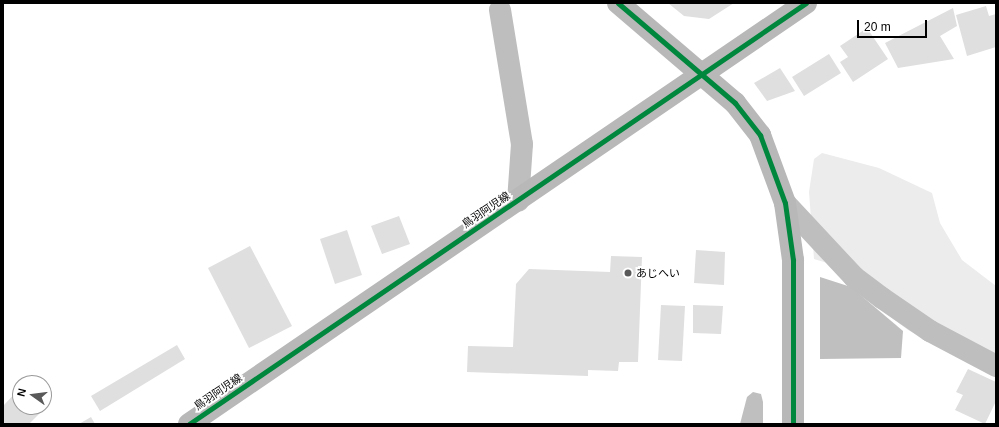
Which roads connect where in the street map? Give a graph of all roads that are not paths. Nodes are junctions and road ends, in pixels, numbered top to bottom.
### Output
1 (618, 3) edge
2 (806, 3) edge
3 (500, 10) dead end
4 (702, 76) junction
5 (518, 201) junction
6 (785, 203) junction
7 (996, 366) edge
8 (189, 424) edge
9 (793, 424) edge

1 - 4 main road
2 - 4 main road, 鳥羽阿児線
3 - 5 street
4 - 5 main road, 鳥羽阿児線
4 - 6 main road
5 - 8 main road, 鳥羽阿児線
6 - 7 street
6 - 9 main road

